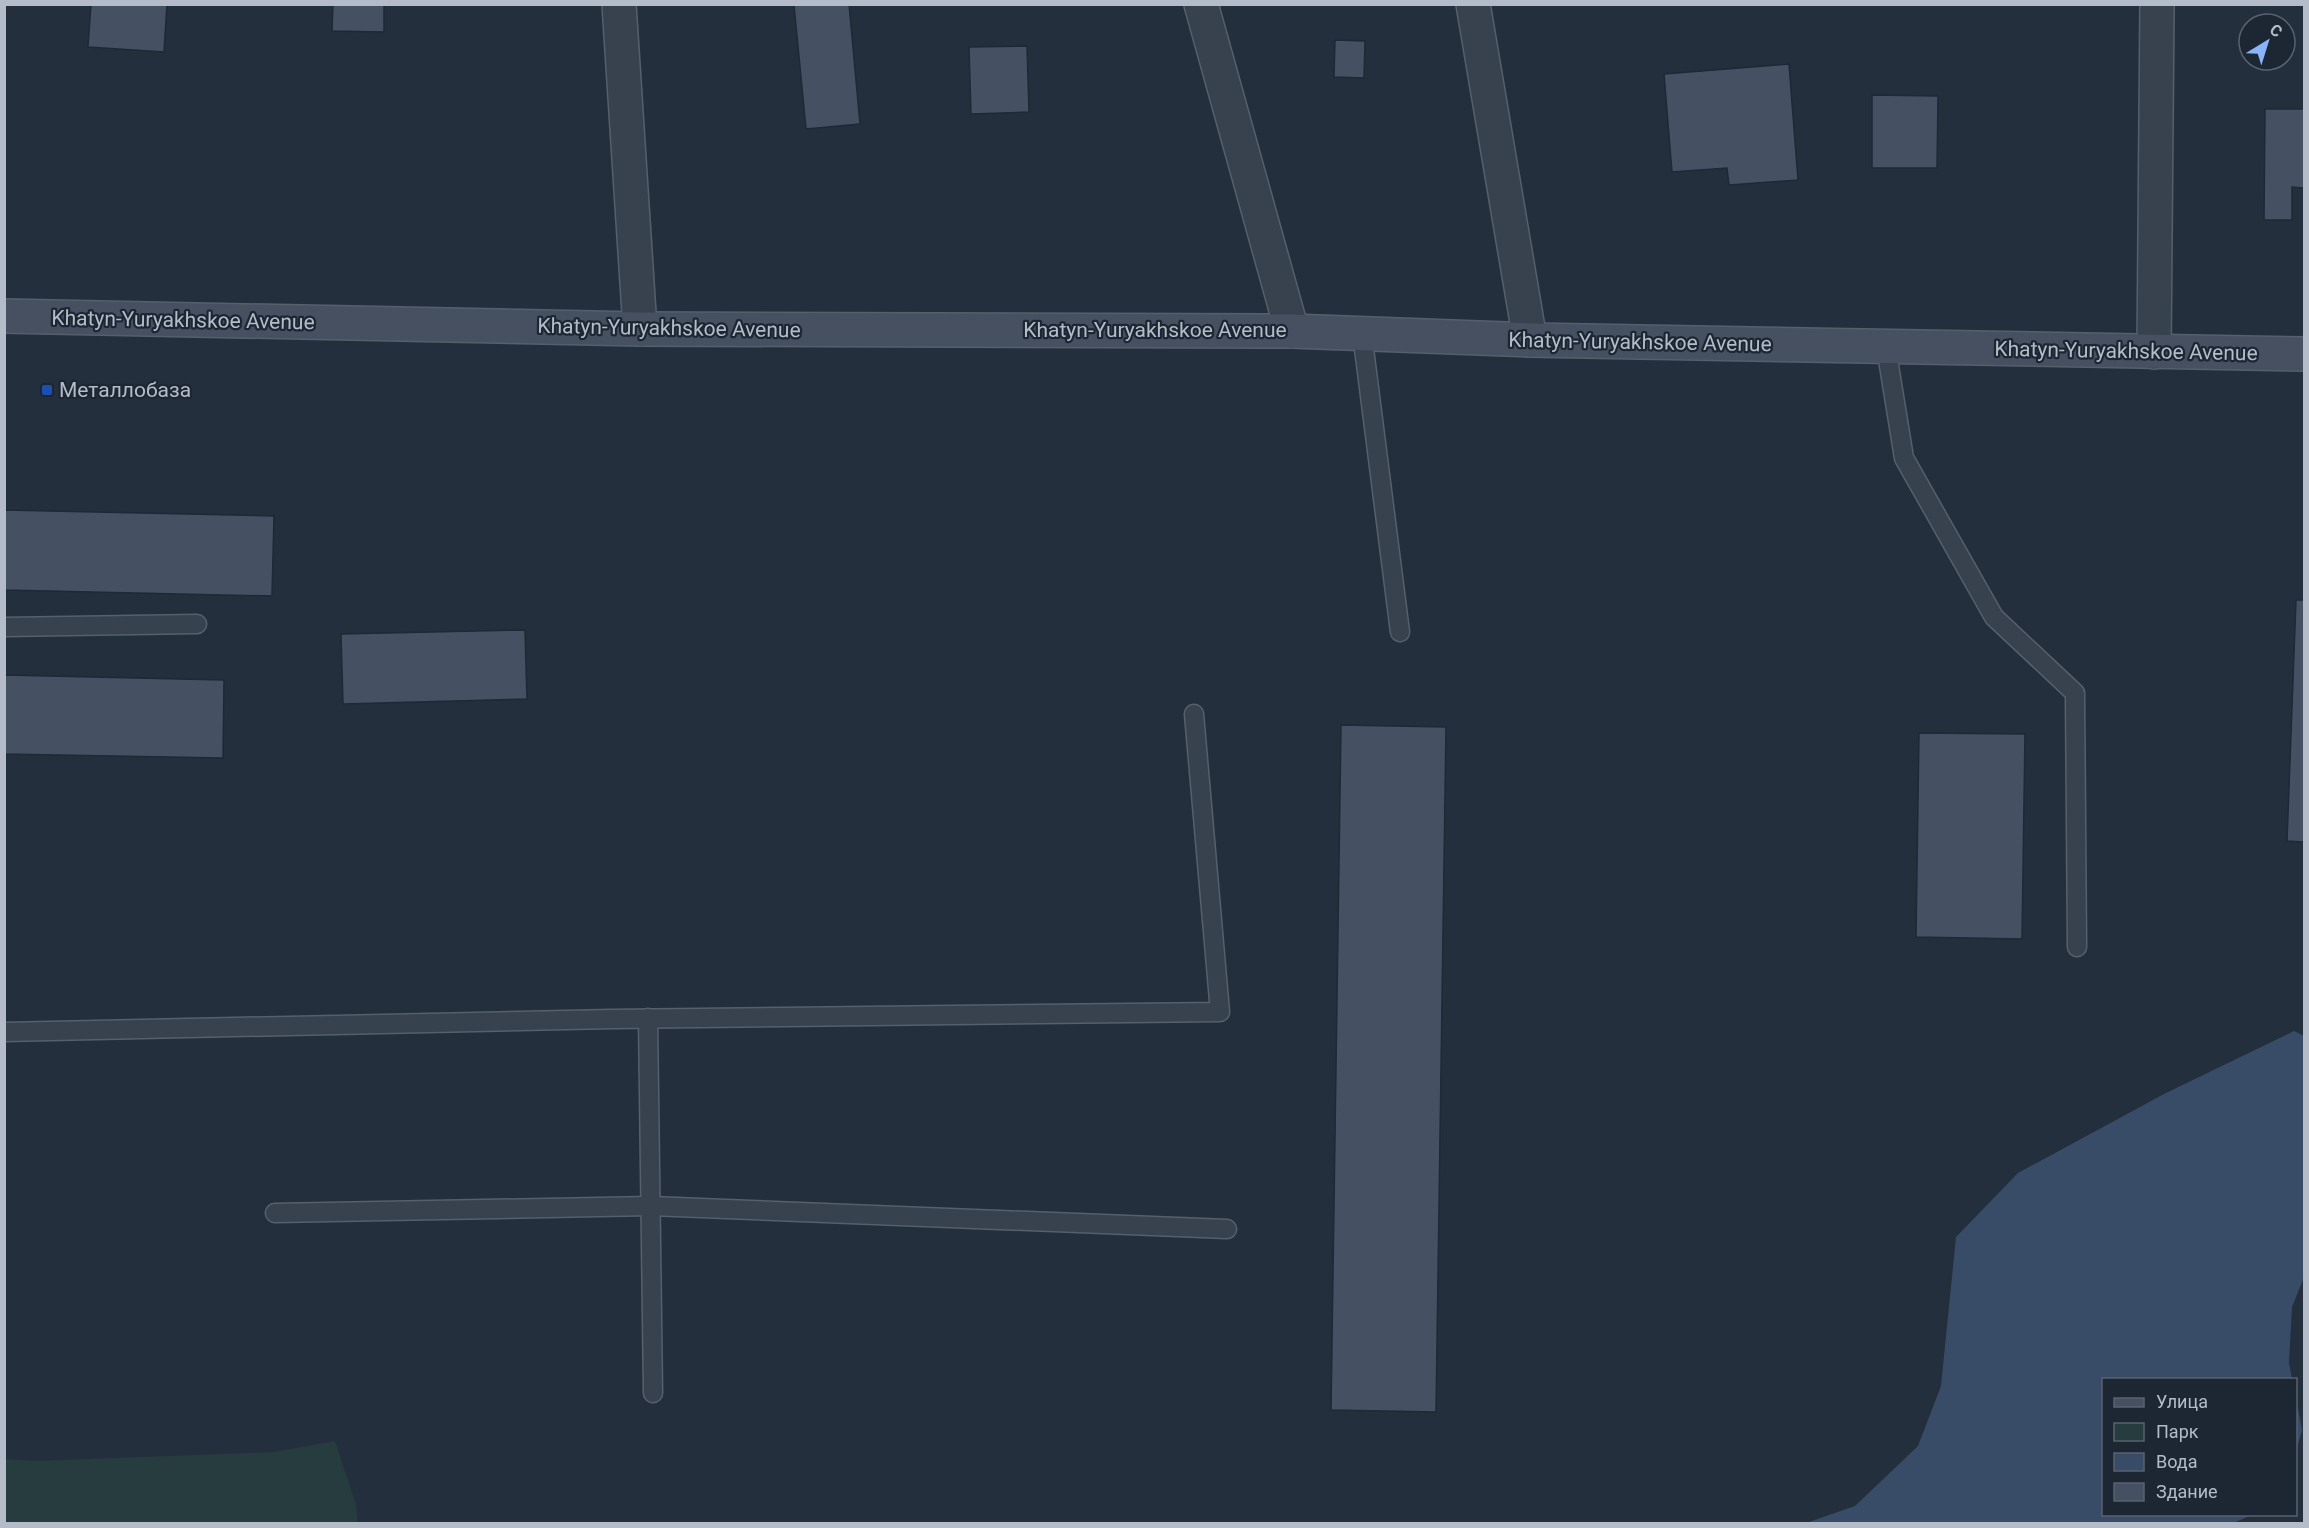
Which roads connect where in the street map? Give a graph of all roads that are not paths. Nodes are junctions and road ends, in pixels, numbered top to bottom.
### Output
1 (619, 4) edge
2 (1201, 4) edge
3 (1473, 4) edge
4 (2157, 4) edge
5 (4, 316) edge
6 (640, 329) junction
7 (1292, 330) junction
8 (1362, 333) junction
9 (1530, 340) junction
10 (1886, 347) junction
11 (2154, 352) junction
12 (2304, 354) edge
13 (197, 624) dead end
14 (4, 627) edge
15 (1400, 632) dead end
16 (1194, 714) dead end
17 (2077, 947) dead end
18 (648, 1018) junction
19 (4, 1032) edge
20 (651, 1206) junction
21 (275, 1213) dead end
22 (1227, 1229) dead end
23 (653, 1393) dead end

1 - 6 street
2 - 7 street
3 - 9 street
4 - 11 street
5 - 6 main road, Khatyn-Yuryakhskoe Avenue
6 - 7 main road, Khatyn-Yuryakhskoe Avenue
7 - 8 main road, Khatyn-Yuryakhskoe Avenue
8 - 9 main road, Khatyn-Yuryakhskoe Avenue
8 - 15 lane
9 - 10 main road, Khatyn-Yuryakhskoe Avenue
10 - 11 main road, Khatyn-Yuryakhskoe Avenue
10 - 17 lane
11 - 12 main road, Khatyn-Yuryakhskoe Avenue
13 - 14 lane
16 - 18 lane
18 - 19 lane
18 - 20 lane
20 - 21 lane
20 - 22 lane
20 - 23 lane

